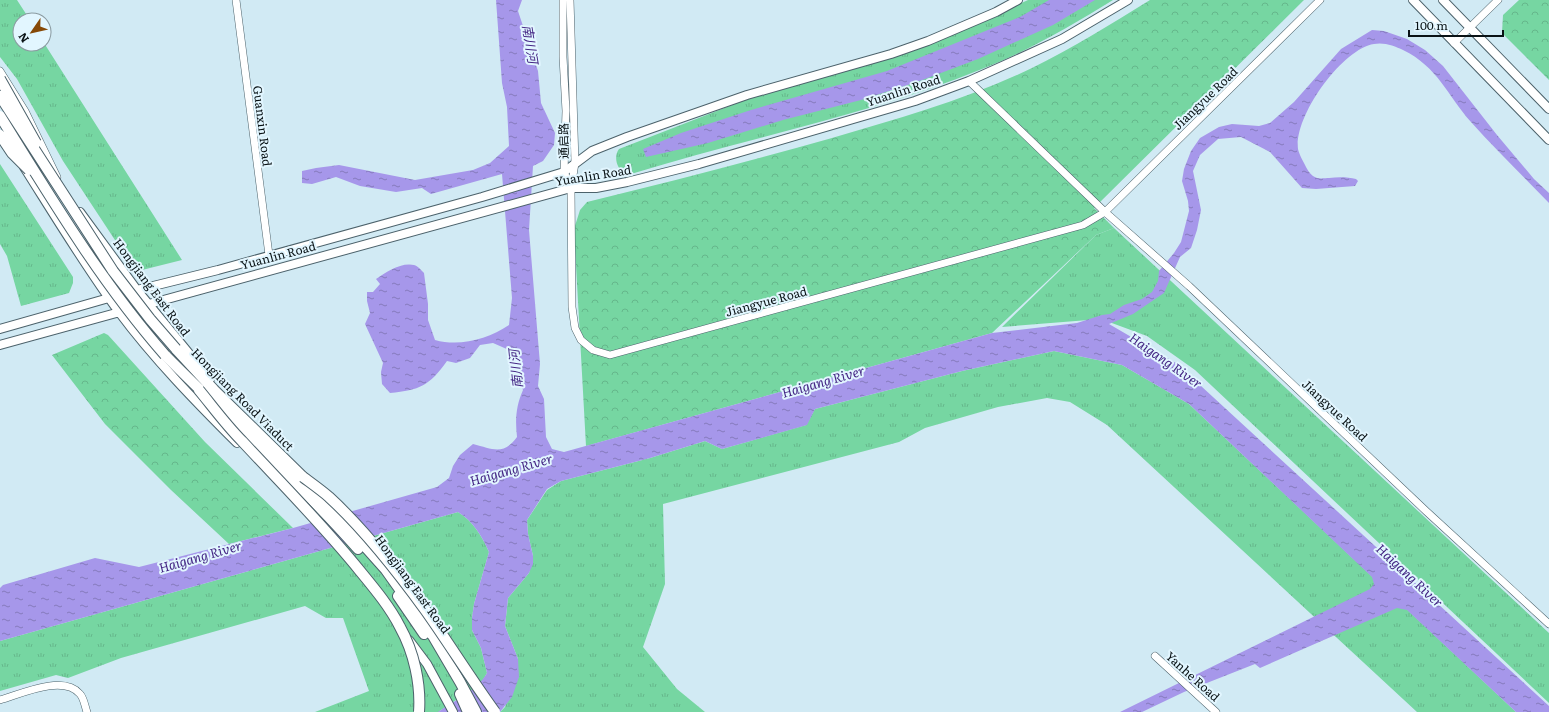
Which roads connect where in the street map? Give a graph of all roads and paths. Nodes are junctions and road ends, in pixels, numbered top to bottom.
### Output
1 (236, 0) edge
2 (563, 0) edge
3 (570, 0) edge
4 (1018, 0) edge
5 (1128, 0) edge
6 (1320, 0) edge
7 (1413, 0) edge
8 (1443, 0) edge
9 (1498, 0) edge
10 (1470, 28) junction
11 (1454, 43) junction
12 (0, 71) edge
13 (0, 79) edge
14 (969, 81) junction
15 (0, 88) edge
16 (0, 96) edge
17 (1549, 109) edge
18 (0, 116) edge
19 (0, 129) edge
20 (0, 135) edge
21 (1549, 140) edge
22 (0, 144) edge
23 (574, 163) junction
24 (564, 172) junction
25 (50, 174) junction
26 (41, 182) junction
27 (61, 186) junction
28 (570, 188) junction
29 (44, 199) junction
30 (1105, 212) junction
31 (269, 255) junction
32 (137, 290) junction
33 (109, 298) junction
34 (148, 304) junction
35 (119, 312) junction
36 (0, 329) edge
37 (0, 344) edge
38 (199, 390) junction
39 (303, 477) junction
40 (1549, 624) edge
41 (1155, 656) dead end
42 (0, 700) edge
43 (87, 712) edge
44 (419, 712) edge
45 (453, 712) edge
46 (468, 712) edge
47 (476, 712) edge
48 (480, 712) edge
49 (496, 712) edge
50 (1216, 712) edge

1 - 31 street, Guanxin Road
2 - 24 street, 通启路
3 - 23 street, 通启路
4 - 23 main road, Yuanlin Road
5 - 14 main road, Yuanlin Road
6 - 30 street, Jiangyue Road
7 - 11 main road
8 - 10 main road
9 - 10 street
10 - 11 street
10 - 17 main road
11 - 21 main road
12 - 27 street
13 - 25 highway, bridge
14 - 28 main road, Yuanlin Road
14 - 30 street
15 - 27 main road, Hongjiang East Road
16 - 25 highway, Hongjiang Road Viaduct, bridge
18 - 26 highway, Hongjiang Road Viaduct, bridge
19 - 29 main road
20 - 26 highway, bridge
22 - 29 street
23 - 24 main road, Yuanlin Road
23 - 28 street, 通启路
24 - 28 street, 通启路
24 - 31 main road, Yuanlin Road
25 - 39 highway, Hongjiang Road Viaduct, bridge
26 - 38 highway, Hongjiang Road Viaduct, bridge
27 - 32 main road, Hongjiang East Road
28 - 30 street, Jiangyue Road
28 - 34 main road, Yuanlin Road
29 - 33 main road
30 - 40 street, Jiangyue Road
31 - 32 main road, Yuanlin Road
32 - 33 main road, Yuanlin Road
32 - 34 main road, Hongjiang East Road
33 - 35 main road
33 - 36 main road, Yuanlin Road
34 - 35 main road, Yuanlin Road
34 - 48 main road, Hongjiang East Road, bridge
35 - 37 main road, Yuanlin Road
35 - 45 main road, bridge
38 - 44 highway, bridge
38 - 46 highway, Hongjiang Road Viaduct, bridge
39 - 47 highway, Hongjiang Road Viaduct, bridge
39 - 49 highway, bridge
41 - 50 street, Yanhe Road
42 - 43 street

